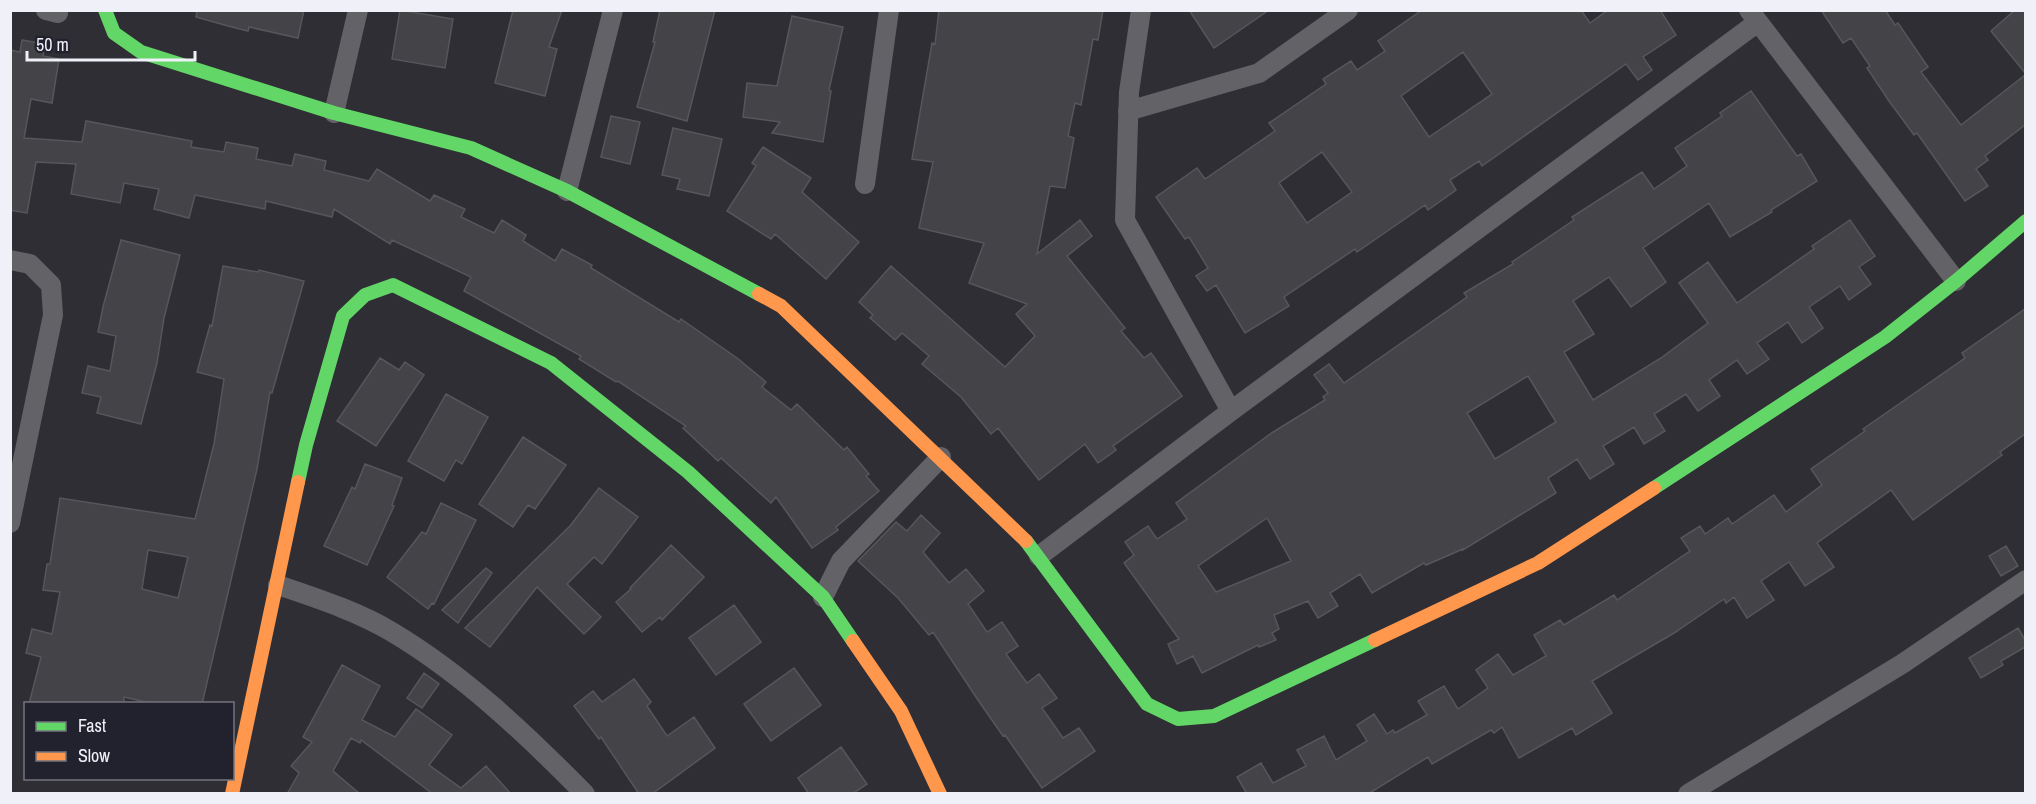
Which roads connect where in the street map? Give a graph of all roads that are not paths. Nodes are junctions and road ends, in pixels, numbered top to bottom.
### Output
1 (105, 10) edge
2 (358, 10) edge
3 (613, 10) edge
4 (889, 10) edge
5 (1141, 10) edge
6 (1348, 10) edge
7 (1754, 16) edge
8 (1128, 111) junction
9 (334, 113) junction
10 (865, 184) dead end
11 (567, 190) junction
12 (2025, 221) edge
13 (10, 260) edge
14 (1956, 281) junction
15 (1231, 411) junction
16 (940, 457) junction
17 (10, 523) edge
18 (1039, 556) junction
19 (2025, 580) edge
20 (278, 585) junction
21 (823, 597) junction
22 (232, 794) edge
23 (585, 794) edge
24 (940, 794) edge
25 (1688, 794) edge

1 - 9 street
2 - 9 street
3 - 11 street
4 - 10 street
5 - 8 street
6 - 8 street
7 - 14 street
7 - 15 street
8 - 15 street
9 - 11 street
11 - 16 street
12 - 14 street
13 - 17 street
14 - 18 street
15 - 18 street
16 - 18 street
16 - 21 street
19 - 25 street
20 - 21 street
20 - 22 street
20 - 23 street
21 - 24 street

